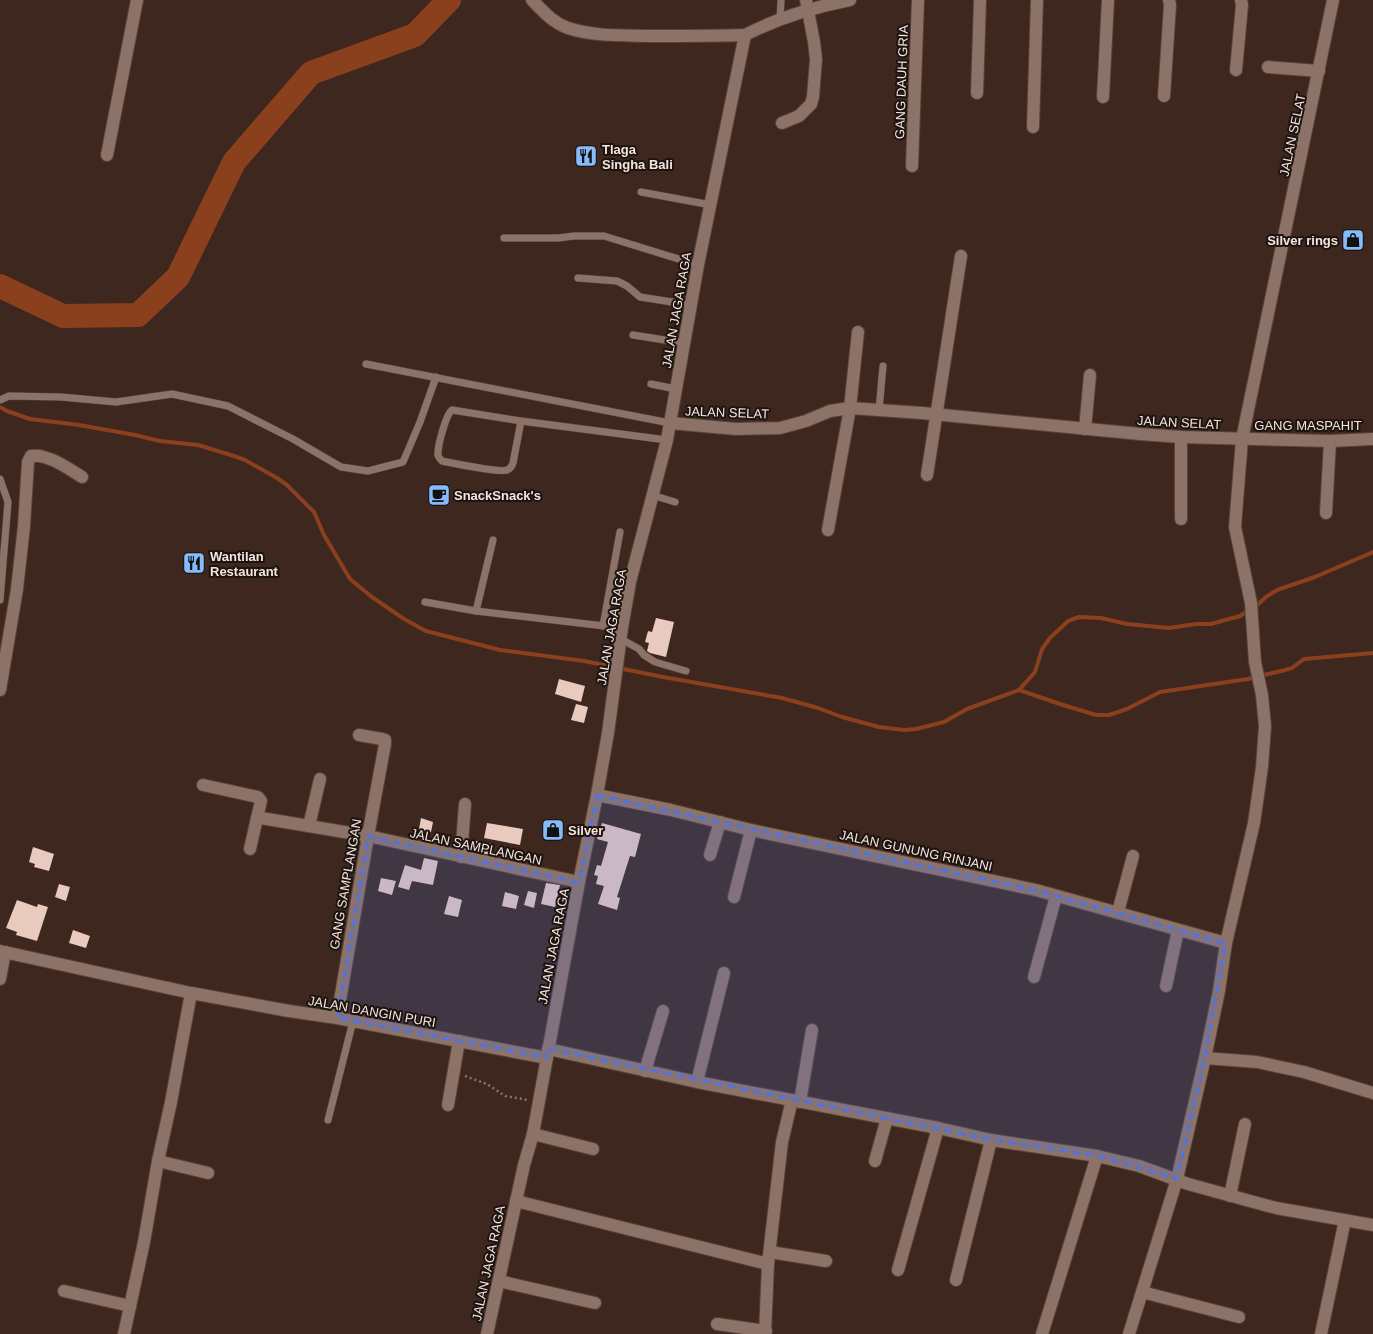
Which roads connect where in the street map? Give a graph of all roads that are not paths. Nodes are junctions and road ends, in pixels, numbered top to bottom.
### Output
1 (137, 0) edge
2 (532, 0) edge
3 (781, 0) edge
4 (850, 0) edge
5 (918, 0) edge
6 (980, 0) edge
7 (1037, 0) edge
8 (1108, 0) edge
9 (1169, 0) edge
10 (1241, 0) edge
11 (1333, 0) edge
12 (824, 3) edge
13 (806, 5) edge
14 (780, 20) junction
15 (745, 35) junction
16 (1268, 67) dead end
17 (1236, 70) dead end
18 (1320, 72) junction
19 (977, 93) dead end
20 (1164, 96) dead end
21 (1103, 97) dead end
22 (782, 123) dead end
23 (1033, 127) dead end
24 (107, 155) dead end
25 (912, 166) dead end
26 (641, 192) dead end
27 (711, 205) junction
28 (504, 238) dead end
29 (961, 256) dead end
30 (698, 265) junction
31 (578, 278) dead end
32 (691, 305) junction
33 (858, 332) dead end
34 (633, 335) dead end
35 (684, 343) junction
36 (366, 364) dead end
37 (883, 366) dead end
38 (1090, 375) dead end
39 (436, 378) junction
40 (651, 384) dead end
41 (676, 389) junction
42 (0, 400) edge
43 (850, 408) junction
44 (879, 410) junction
45 (936, 415) junction
46 (521, 421) junction
47 (670, 423) junction
48 (1085, 428) junction
49 (1181, 437) junction
50 (1242, 439) junction
51 (1373, 439) edge
52 (667, 440) junction
53 (1330, 441) junction
54 (927, 475) dead end
55 (82, 477) dead end
56 (0, 479) edge
57 (652, 496) junction
58 (676, 502) dead end
59 (1326, 513) dead end
60 (1181, 519) dead end
61 (828, 530) dead end
62 (620, 532) dead end
63 (493, 540) dead end
64 (0, 600) edge
65 (425, 602) dead end
66 (476, 611) junction
67 (603, 626) junction
68 (621, 638) junction
69 (686, 671) dead end
70 (0, 690) edge
71 (359, 735) dead end
72 (320, 779) dead end
73 (203, 785) dead end
74 (597, 796) junction
75 (465, 804) dead end
76 (257, 818) junction
77 (720, 822) junction
78 (309, 826) junction
79 (751, 830) junction
80 (368, 836) junction
81 (250, 849) dead end
82 (710, 855) dead end
83 (1133, 856) dead end
84 (461, 857) junction
85 (579, 882) junction
86 (1056, 896) junction
87 (734, 897) dead end
88 (1118, 912) junction
89 (1178, 930) junction
90 (1226, 942) junction
91 (2, 951) edge
92 (724, 973) dead end
93 (1034, 977) dead end
94 (0, 979) edge
95 (1166, 986) dead end
96 (191, 993) junction
97 (663, 1011) dead end
98 (337, 1018) junction
99 (353, 1021) junction
100 (812, 1030) dead end
101 (459, 1041) junction
102 (548, 1054) junction
103 (1205, 1058) junction
104 (645, 1071) junction
105 (697, 1082) junction
106 (1373, 1093) edge
107 (796, 1101) junction
108 (448, 1105) dead end
109 (887, 1118) junction
110 (328, 1120) dead end
111 (1244, 1124) dead end
112 (938, 1128) junction
113 (532, 1134) junction
114 (991, 1140) junction
115 (593, 1150) dead end
116 (1097, 1156) junction
117 (158, 1161) junction
118 (875, 1161) dead end
119 (208, 1173) dead end
120 (1177, 1179) junction
121 (1230, 1196) junction
122 (516, 1201) junction
123 (1345, 1220) junction
124 (1373, 1225) edge
125 (769, 1258) junction
126 (826, 1261) dead end
127 (898, 1270) dead end
128 (956, 1280) dead end
129 (499, 1281) junction
130 (64, 1291) dead end
131 (1142, 1292) junction
132 (595, 1303) dead end
133 (130, 1306) junction
134 (1239, 1317) dead end
135 (717, 1324) dead end
136 (765, 1332) edge
137 (124, 1334) edge
138 (487, 1334) edge
139 (1042, 1334) edge
140 (1129, 1334) edge
141 (1321, 1334) edge

1 - 24 street
2 - 15 street
3 - 14 lane
4 - 12 street
5 - 25 street, GANG DAUH GRIA
6 - 19 street
7 - 23 street
8 - 21 street
9 - 20 street
10 - 17 street
11 - 18 street, JALAN SELAT
12 - 13 street
13 - 14 street
13 - 22 street
14 - 15 street
15 - 27 street, JALAN JAGA RAGA
16 - 18 street
18 - 50 street, JALAN SELAT
26 - 27 lane
27 - 30 street, JALAN JAGA RAGA
28 - 30 lane
29 - 45 street
30 - 32 street, JALAN JAGA RAGA
31 - 32 lane
32 - 35 street, JALAN JAGA RAGA
33 - 43 street
34 - 35 lane
35 - 41 street, JALAN JAGA RAGA
36 - 39 lane
37 - 44 lane
38 - 48 street
39 - 42 lane
39 - 47 lane
40 - 41 lane
41 - 47 street, JALAN JAGA RAGA
43 - 44 street, JALAN SELAT
43 - 47 street, JALAN SELAT
43 - 61 street
44 - 45 street, JALAN SELAT
45 - 48 street, JALAN SELAT
45 - 54 street
46 - 46 lane
46 - 52 lane
47 - 52 street, JALAN JAGA RAGA
48 - 49 street, JALAN SELAT
49 - 50 street, JALAN SELAT
49 - 60 street
50 - 53 street, GANG MASPAHIT
50 - 90 street
51 - 53 street, GANG MASPAHIT
52 - 57 street, JALAN JAGA RAGA
53 - 59 street
55 - 70 street
56 - 64 lane
57 - 58 lane
57 - 68 street, JALAN JAGA RAGA
62 - 67 lane
63 - 66 lane
65 - 66 lane
66 - 67 lane
67 - 68 lane
68 - 69 lane
68 - 74 street, JALAN JAGA RAGA
71 - 80 street, GANG SAMPLANGAN
72 - 78 street
73 - 76 street
74 - 77 street, JALAN GUNUNG RINJANI
74 - 85 street, JALAN JAGA RAGA
75 - 84 street
76 - 78 street, JALAN SAMPLANGAN
76 - 81 street
77 - 79 street, JALAN GUNUNG RINJANI
77 - 82 street
78 - 80 street, JALAN SAMPLANGAN
79 - 86 street, JALAN GUNUNG RINJANI
79 - 87 street
80 - 84 street, JALAN SAMPLANGAN
80 - 98 street, GANG SAMPLANGAN
83 - 88 street
84 - 85 street, JALAN SAMPLANGAN
85 - 102 street, JALAN JAGA RAGA
86 - 88 street, JALAN GUNUNG RINJANI
86 - 93 street
88 - 89 street, JALAN GUNUNG RINJANI
89 - 90 street, JALAN GUNUNG RINJANI
89 - 95 street
90 - 103 street
91 - 94 street
91 - 96 street, JALAN DANGIN PURI
92 - 105 street
96 - 98 street, JALAN DANGIN PURI
96 - 117 street
97 - 104 street
98 - 99 street, JALAN DANGIN PURI
99 - 101 street, JALAN DANGIN PURI
99 - 110 lane
100 - 107 street
101 - 102 street, JALAN DANGIN PURI
101 - 108 street
102 - 104 street, JALAN DANGIN PURI
102 - 113 street, JALAN JAGA RAGA
103 - 106 street
103 - 120 street
104 - 105 street, JALAN DANGIN PURI
105 - 107 street, JALAN DANGIN PURI
107 - 109 street, JALAN DANGIN PURI
107 - 125 street
109 - 112 street, JALAN DANGIN PURI
109 - 118 street
111 - 121 street
112 - 114 street, JALAN DANGIN PURI
112 - 127 street
113 - 115 street
113 - 122 street, JALAN JAGA RAGA
114 - 116 street, JALAN DANGIN PURI
114 - 128 street
116 - 120 street, JALAN DANGIN PURI
116 - 139 street
117 - 119 street
117 - 133 street
120 - 121 street, JALAN DANGIN PURI
120 - 131 street
121 - 123 street, JALAN DANGIN PURI
122 - 125 street
122 - 129 street, JALAN JAGA RAGA
123 - 124 street, JALAN DANGIN PURI
123 - 141 street
125 - 126 street
125 - 136 street
129 - 132 street
129 - 138 street, JALAN JAGA RAGA
130 - 133 street
131 - 134 street
131 - 140 street
133 - 137 street
135 - 136 street

